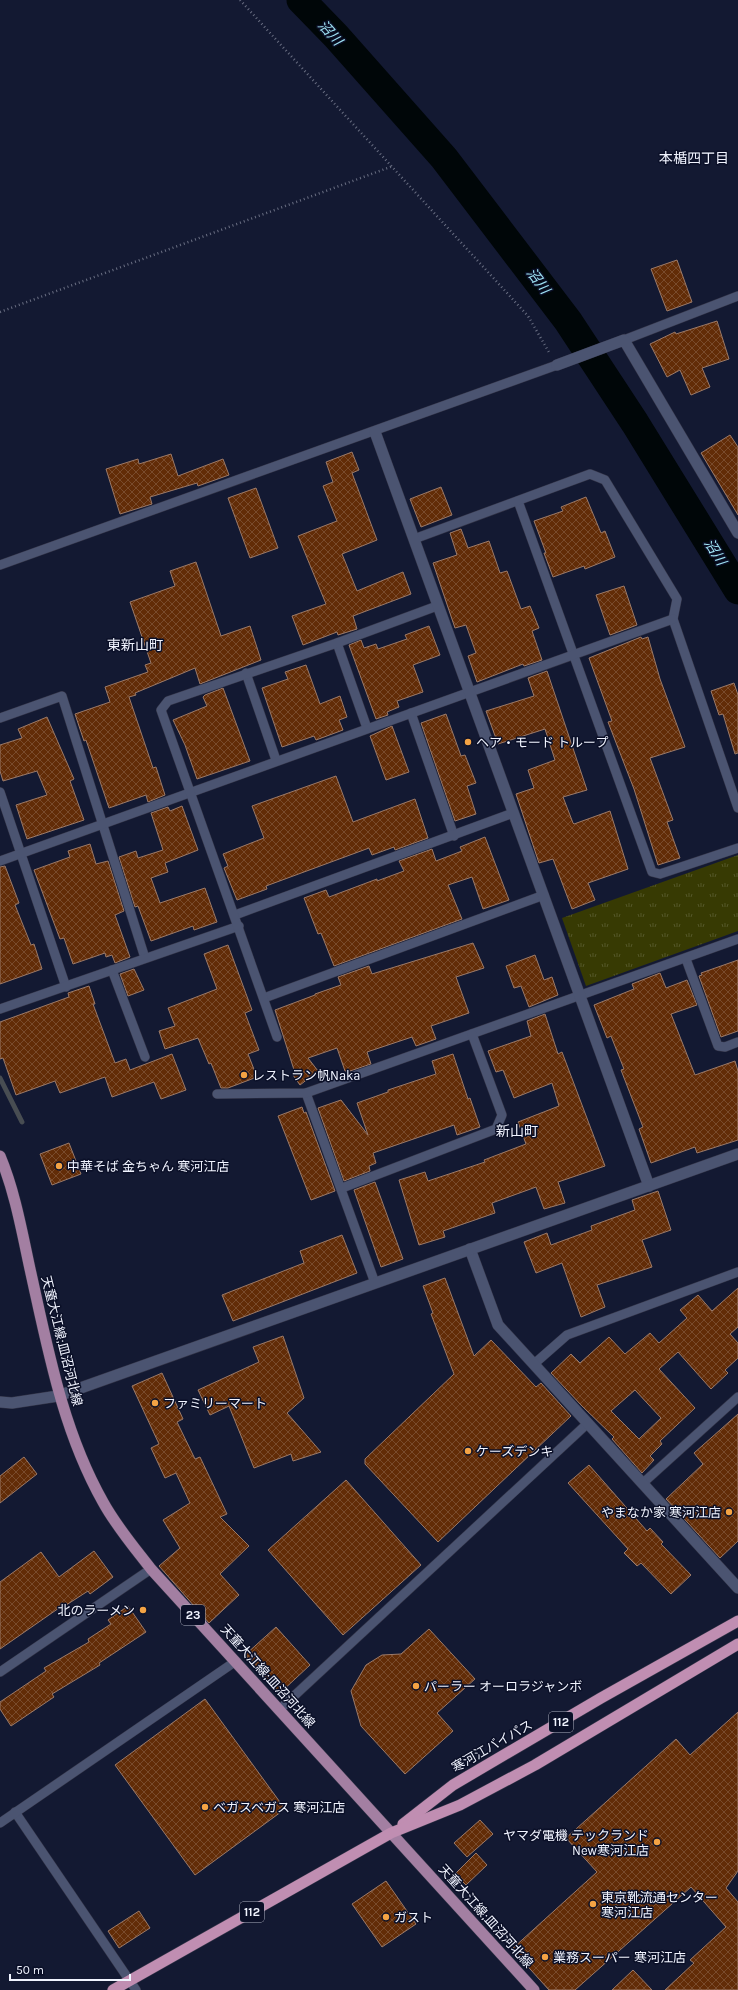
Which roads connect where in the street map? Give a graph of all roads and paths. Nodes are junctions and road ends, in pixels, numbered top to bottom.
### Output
1 (240, 0) edge
2 (393, 166) junction
3 (738, 296) edge
4 (0, 312) edge
5 (621, 341) junction
6 (557, 365) junction
7 (375, 432) junction
8 (518, 501) junction
9 (738, 533) edge
10 (414, 539) junction
11 (0, 565) edge
12 (437, 606) junction
13 (673, 619) junction
14 (337, 643) junction
15 (574, 654) junction
16 (246, 673) junction
17 (470, 692) junction
18 (411, 713) junction
19 (0, 718) edge
20 (367, 728) junction
21 (276, 760) junction
22 (0, 792) edge
23 (190, 792) junction
24 (738, 808) edge
25 (513, 813) junction
26 (103, 823) junction
27 (454, 836) junction
28 (738, 848) edge
29 (21, 854) junction
30 (0, 861) edge
31 (544, 895) junction
32 (235, 915) junction
33 (239, 926) junction
34 (738, 939) edge
35 (145, 958) junction
36 (686, 959) junction
37 (112, 970) junction
38 (66, 987) junction
39 (580, 995) junction
40 (264, 998) junction
41 (0, 1008) edge
42 (472, 1034) junction
43 (277, 1037) dead end
44 (738, 1042) edge
45 (145, 1056) dead end
46 (306, 1093) junction
47 (217, 1094) dead end
48 (738, 1154) edge
49 (0, 1156) edge
50 (649, 1186) junction
51 (342, 1188) junction
52 (470, 1249) junction
53 (738, 1272) edge
54 (375, 1283) junction
55 (534, 1364) junction
56 (58, 1396) junction
57 (738, 1397) edge
58 (0, 1402) edge
59 (588, 1423) junction
60 (643, 1483) junction
61 (151, 1569) junction
62 (738, 1588) edge
63 (738, 1621) edge
64 (738, 1644) edge
65 (236, 1661) junction
66 (0, 1672) edge
67 (280, 1709) junction
68 (15, 1812) junction
69 (0, 1822) edge
70 (391, 1833) junction
71 (133, 1985) edge
72 (113, 1990) edge
73 (534, 1990) edge

1 - 2 path
2 - 4 path
2 - 6 path
3 - 5 lane
5 - 6 street
5 - 9 street
6 - 7 lane
7 - 10 street
7 - 11 lane
8 - 10 lane
8 - 13 lane
8 - 15 lane
10 - 12 street
12 - 14 lane
12 - 17 street
13 - 15 lane
13 - 24 lane
14 - 16 lane
14 - 20 lane
15 - 17 lane
15 - 28 lane
16 - 21 lane
16 - 23 lane
17 - 18 lane
17 - 25 street
18 - 20 lane
18 - 27 lane
19 - 26 lane
20 - 21 lane
21 - 23 lane
22 - 29 lane
23 - 26 lane
23 - 32 lane
25 - 27 lane
25 - 31 street
26 - 29 lane
26 - 35 lane
27 - 32 lane
29 - 30 lane
29 - 38 lane
31 - 39 street
31 - 40 lane
32 - 33 lane
33 - 35 lane
33 - 40 lane
34 - 36 lane
35 - 37 lane
36 - 39 lane
36 - 44 lane
37 - 38 lane
37 - 45 lane
38 - 41 lane
39 - 42 lane
39 - 50 street
40 - 43 lane
42 - 46 lane
42 - 51 lane
46 - 47 lane
46 - 51 lane
48 - 50 street
49 - 56 main road, 天童大江線;皿沼河北線 / 23
50 - 52 street
51 - 54 lane
52 - 54 street
52 - 55 street
53 - 55 lane
54 - 56 street
55 - 59 street
56 - 58 street
56 - 61 main road, 天童大江線;皿沼河北線 / 23
57 - 60 lane
59 - 60 street
59 - 67 lane
60 - 62 street
61 - 65 main road, 天童大江線;皿沼河北線 / 23
61 - 66 lane
63 - 70 highway, 寒河江バイパス / 112
64 - 70 highway, 寒河江バイパス / 112
65 - 67 main road, 天童大江線;皿沼河北線 / 23
65 - 68 lane
67 - 70 main road, 天童大江線;皿沼河北線 / 23
68 - 69 lane
68 - 71 lane
70 - 71 highway, 寒河江バイパス / 112
70 - 73 main road, 天童大江線;皿沼河北線 / 23
71 - 72 highway, 寒河江バイパス / 112

